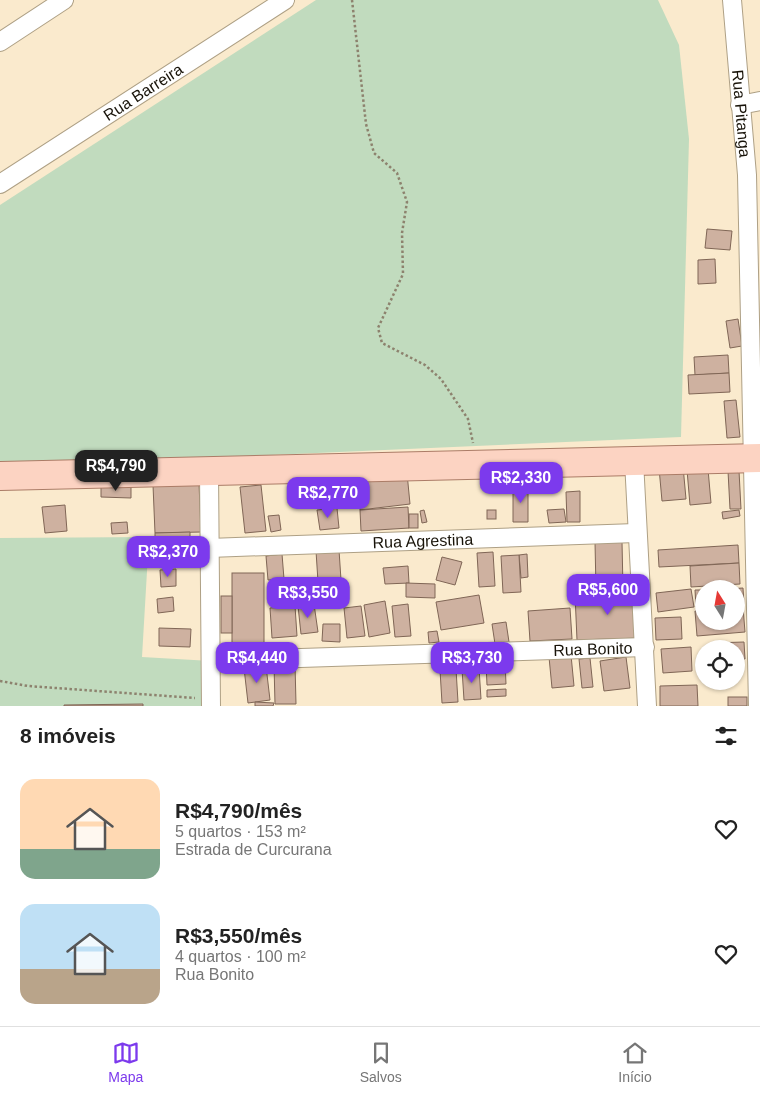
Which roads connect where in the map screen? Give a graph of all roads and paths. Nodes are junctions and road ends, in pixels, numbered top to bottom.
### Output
1 (64, 0) edge
2 (285, 0) edge
3 (352, 0) edge
4 (732, 0) edge
5 (0, 42) edge
6 (760, 101) edge
7 (740, 105) junction
8 (0, 184) edge
9 (757, 458) edge
10 (634, 460) junction
11 (477, 464) junction
12 (209, 471) junction
13 (0, 476) edge
14 (636, 533) junction
15 (209, 548) junction
16 (645, 647) junction
17 (211, 661) junction
18 (0, 682) edge
19 (211, 702) edge
20 (647, 706) edge
21 (758, 706) edge

1 - 5 street
2 - 8 street, Rua Barreira
3 - 11 path
4 - 7 street, Rua Pitanga
6 - 7 street
7 - 9 street, Rua Pitanga
9 - 10 main road
9 - 21 street, Rua Pitanga
10 - 11 main road
10 - 14 street
11 - 12 main road
12 - 13 main road
12 - 15 street
14 - 15 street, Rua Agrestina
14 - 16 street
15 - 17 street
16 - 17 street, Rua Bonito
16 - 20 street
17 - 19 street
18 - 19 path

